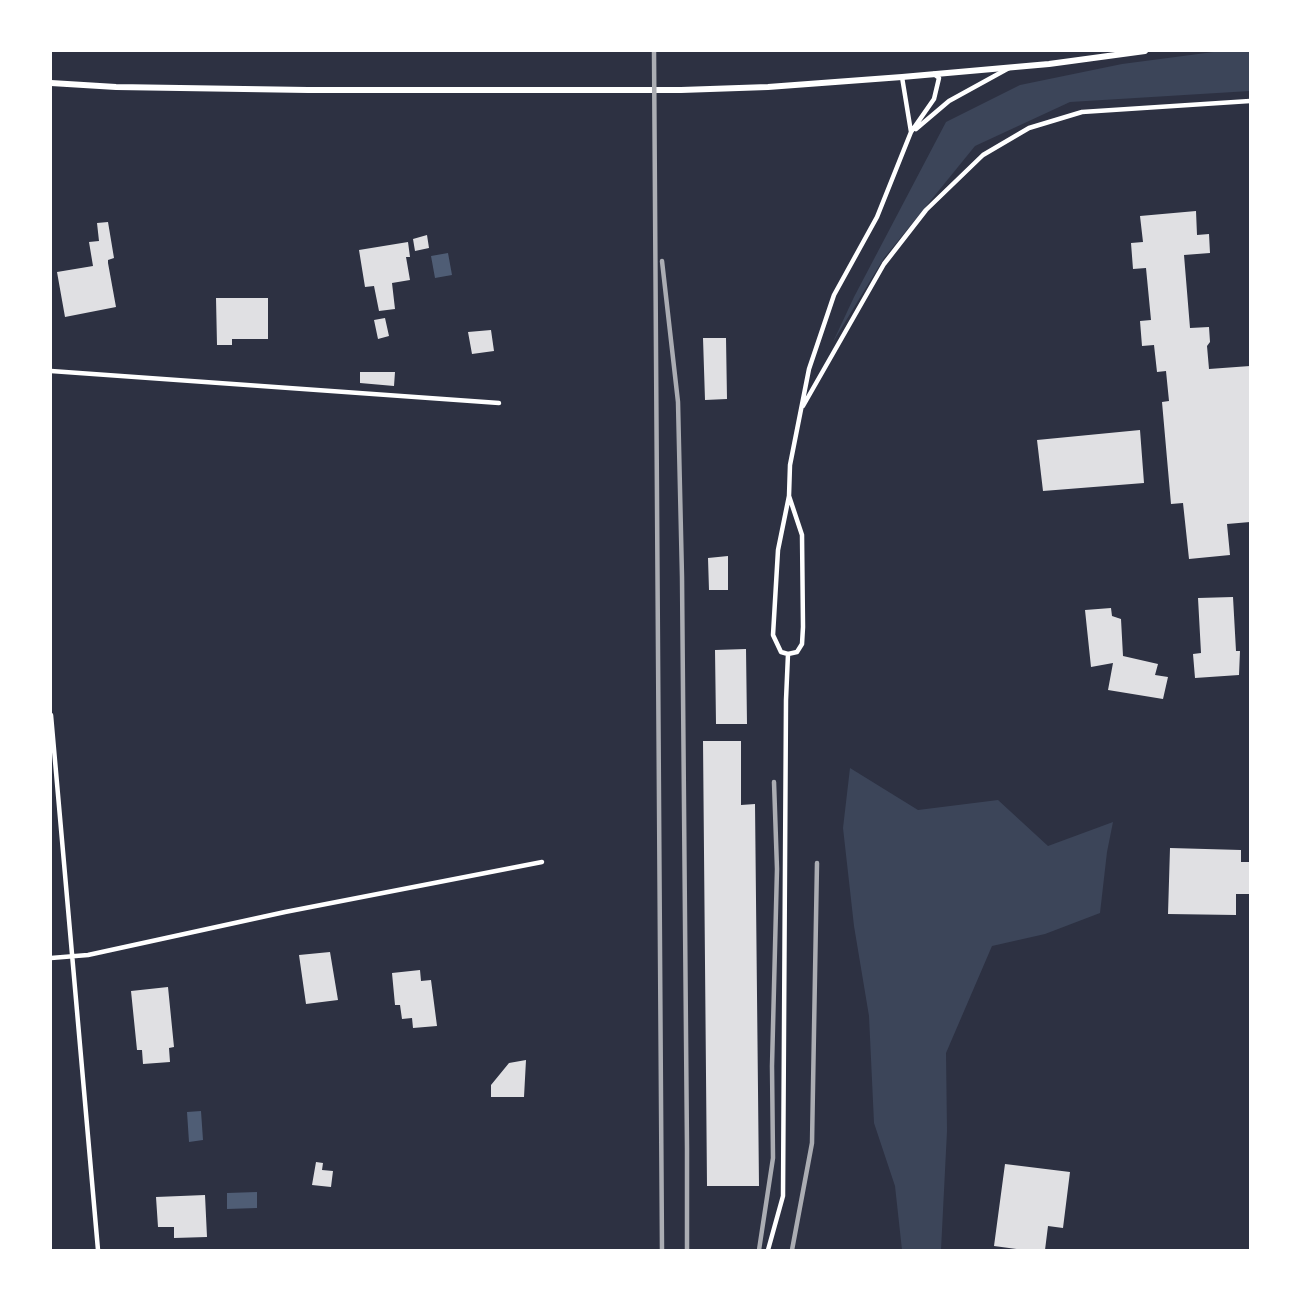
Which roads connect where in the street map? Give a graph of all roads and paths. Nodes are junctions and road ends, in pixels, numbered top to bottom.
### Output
1 (1145, 51) edge
2 (1012, 67) junction
3 (934, 74) junction
4 (902, 77) junction
5 (51, 82) edge
6 (1250, 100) edge
7 (911, 132) junction
8 (51, 370) edge
9 (499, 403) dead end
10 (801, 410) junction
11 (789, 496) junction
12 (788, 654) junction
13 (51, 715) edge
14 (542, 862) dead end
15 (72, 956) junction
16 (51, 958) edge
17 (98, 1250) edge
18 (768, 1250) edge

1 - 2 street
2 - 3 street
2 - 7 lane
3 - 4 street
3 - 7 lane
4 - 5 street
4 - 7 lane
6 - 10 lane
7 - 10 lane
8 - 9 lane
10 - 11 lane
11 - 12 lane
11 - 12 lane
12 - 18 lane
13 - 15 lane
14 - 15 lane
15 - 16 lane
15 - 17 lane

